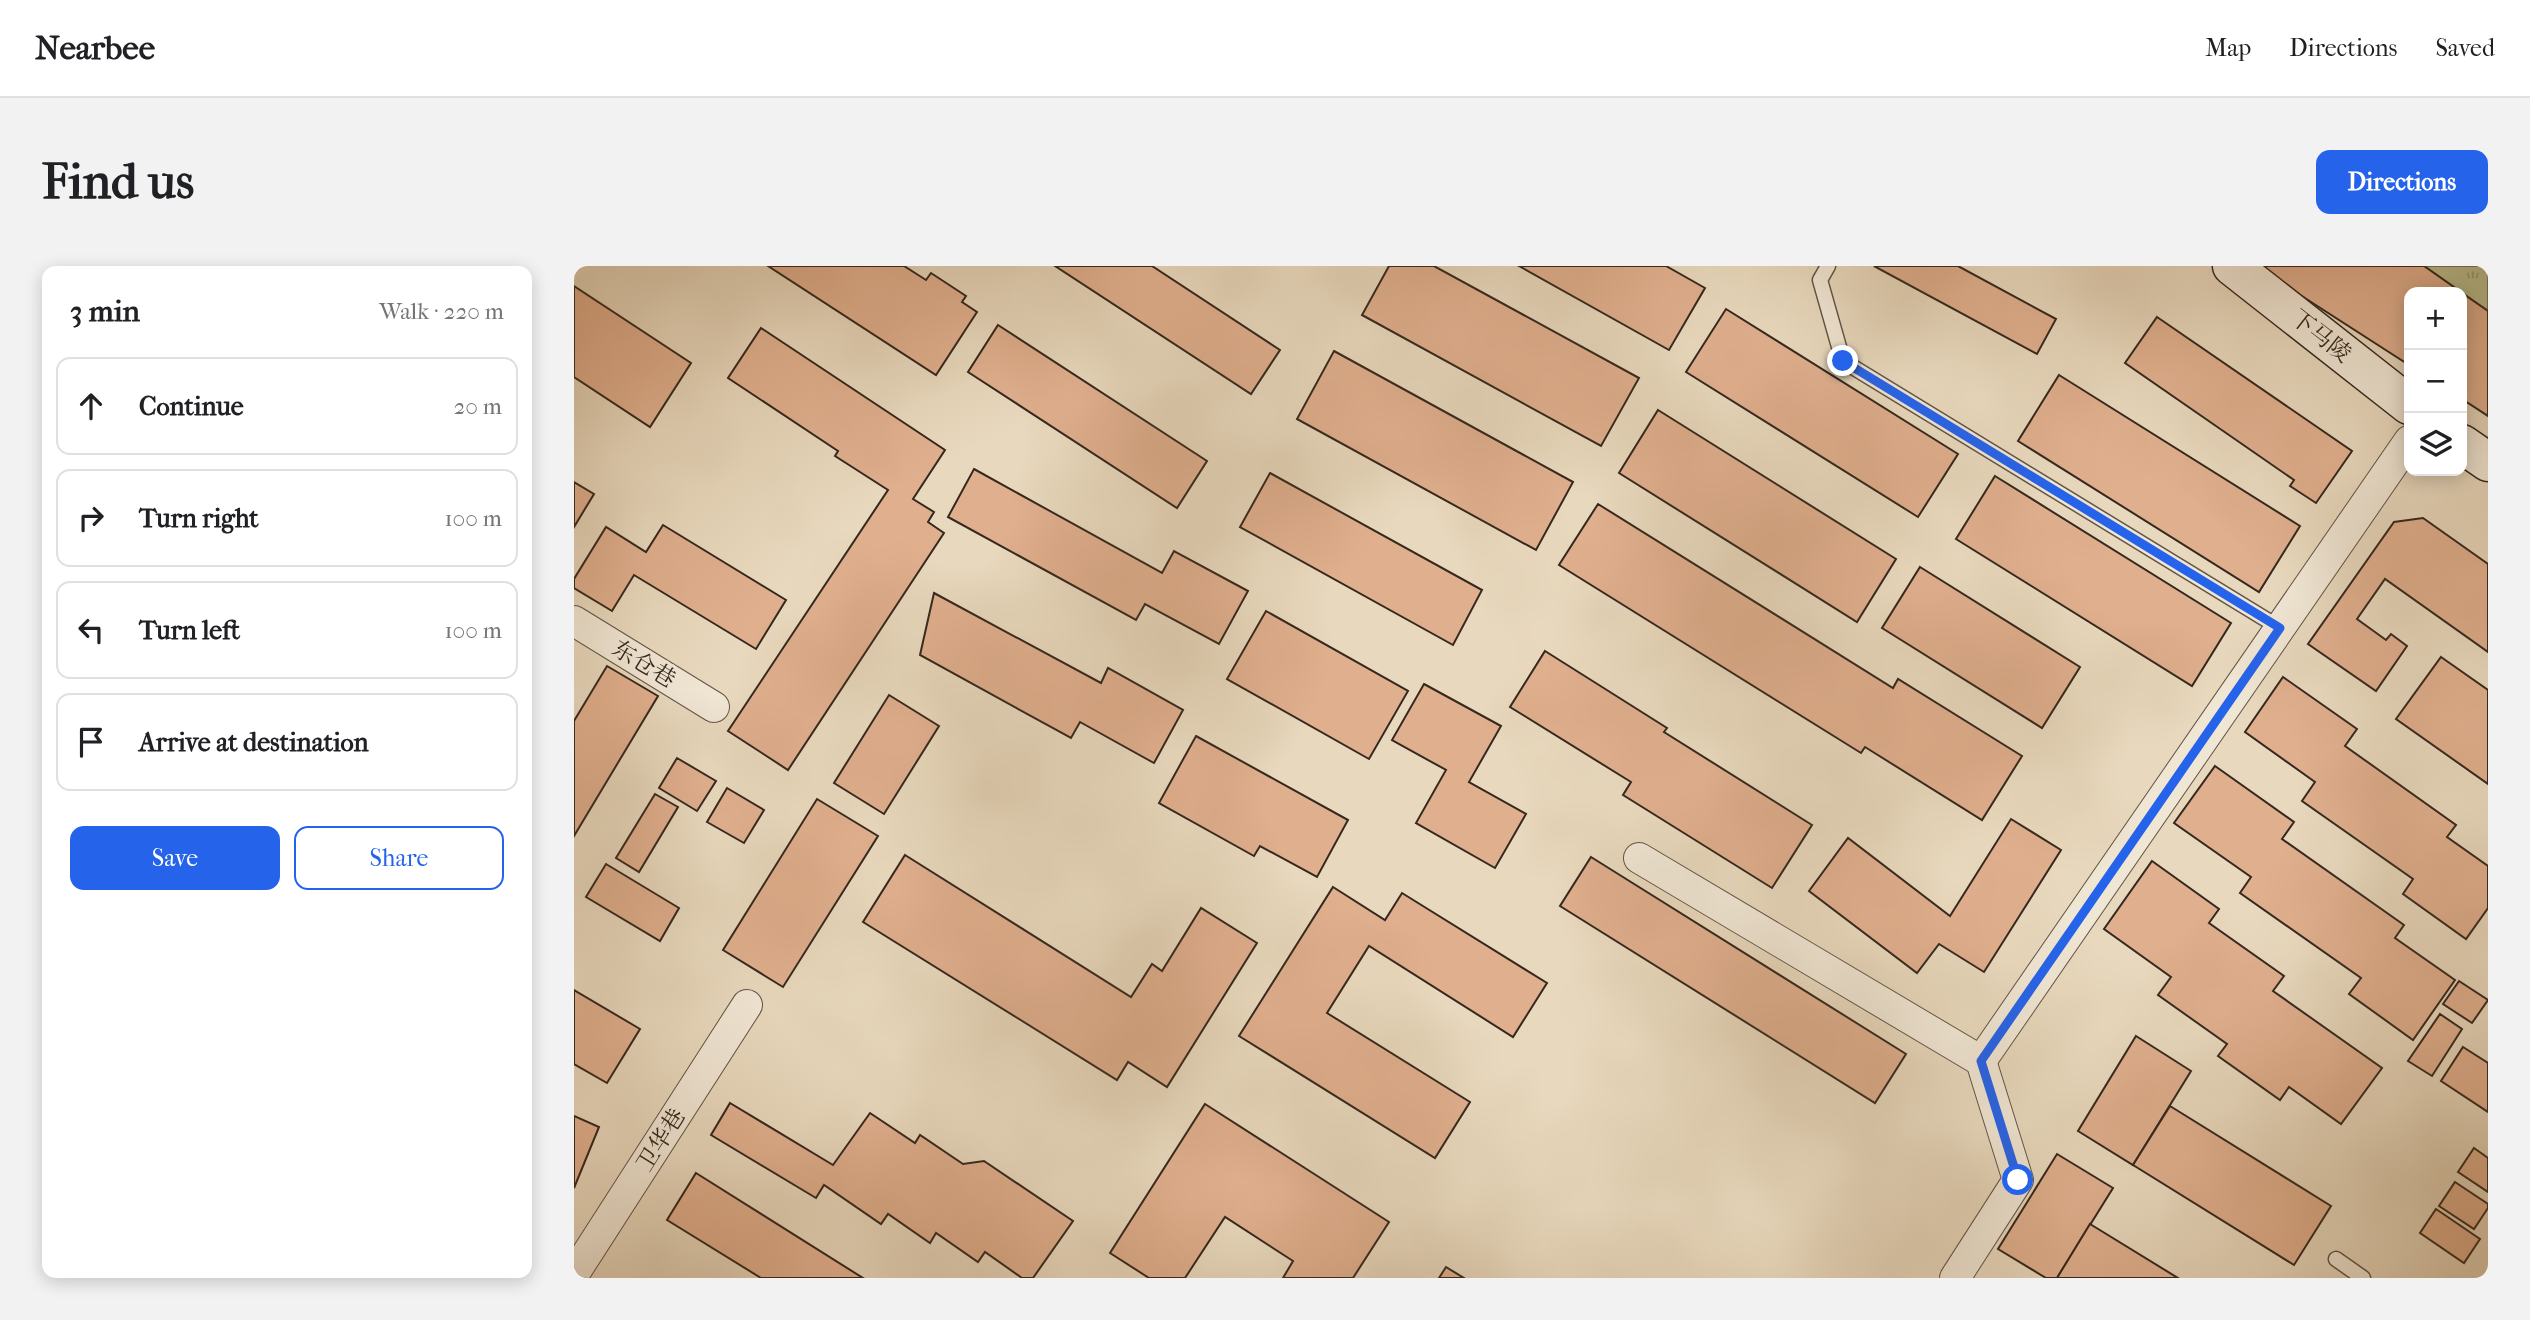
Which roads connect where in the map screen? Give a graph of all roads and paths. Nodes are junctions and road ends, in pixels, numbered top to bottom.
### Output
1 (1828, 266) edge
2 (2232, 266) edge
3 (2404, 401) edge
4 (2467, 447) edge
5 (2404, 448) edge
6 (2488, 462) edge
7 (574, 621) edge
8 (2280, 628) junction
9 (714, 707) dead end
10 (1639, 858) dead end
11 (747, 1004) dead end
12 (1981, 1061) junction
13 (2336, 1259) dead end
14 (574, 1274) edge
15 (1955, 1278) edge
16 (2363, 1278) edge

1 - 8 lane
2 - 3 street, 下马陵
4 - 6 street
5 - 8 street
7 - 9 street, 东仓巷
8 - 12 street
10 - 12 street
11 - 14 street, 卫华巷
12 - 15 street
13 - 16 lane

